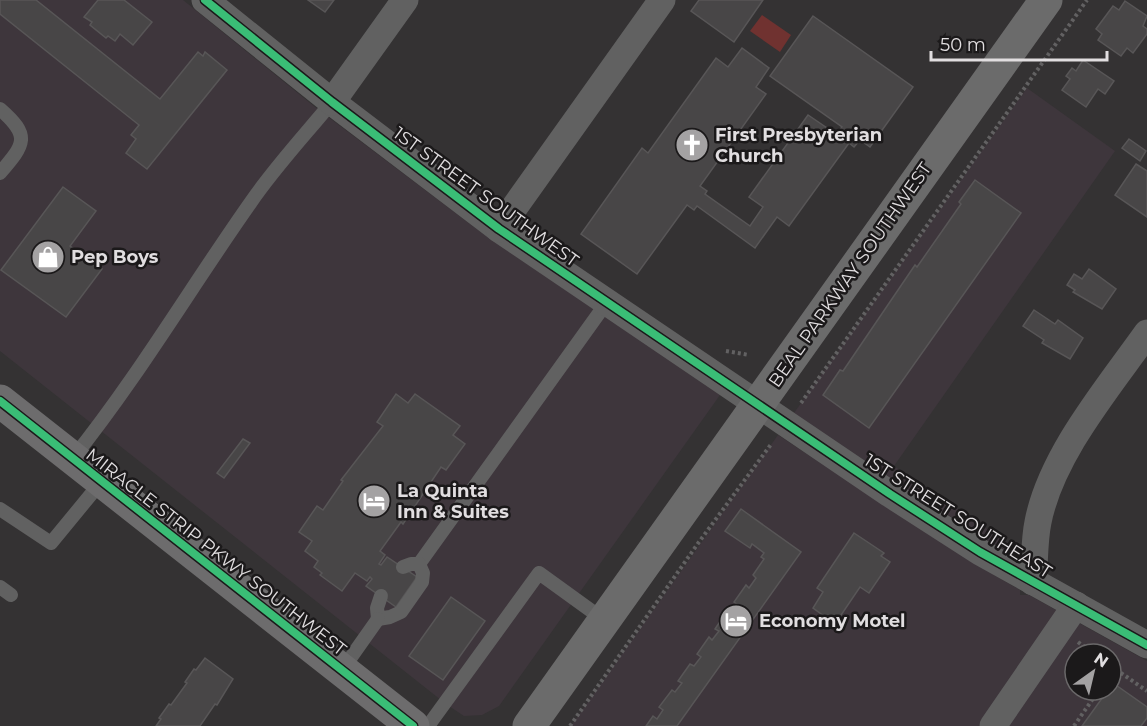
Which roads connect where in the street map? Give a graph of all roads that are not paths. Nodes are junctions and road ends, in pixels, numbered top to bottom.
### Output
1 (205, 0) edge
2 (405, 0) edge
3 (662, 0) edge
4 (1046, 0) edge
5 (332, 102) junction
6 (0, 109) edge
7 (0, 173) edge
8 (499, 229) junction
9 (607, 302) junction
10 (1147, 333) edge
11 (0, 401) edge
12 (758, 405) junction
13 (73, 458) junction
14 (102, 481) junction
15 (0, 509) edge
16 (419, 564) junction
17 (403, 567) dead end
18 (1033, 582) junction
19 (381, 596) dead end
20 (1076, 605) junction
21 (378, 619) junction
22 (604, 620) junction
23 (1147, 645) edge
24 (342, 670) junction
25 (413, 726) edge
26 (428, 726) edge
27 (528, 726) edge
28 (993, 726) edge

1 - 5 street, 1ST STREET SOUTHWEST
2 - 5 street
3 - 8 street
4 - 12 main road, BEAL PARKWAY SOUTHWEST
5 - 8 street, 1ST STREET SOUTHWEST
5 - 13 lane
6 - 7 lane
8 - 9 street, 1ST STREET SOUTHWEST
9 - 12 street, 1ST STREET SOUTHWEST
9 - 16 lane
10 - 18 street
11 - 13 highway, MIRACLE STRIP PKWY SOUTHWEST
12 - 18 street, 1ST STREET SOUTHEAST
12 - 22 main road, BEAL PARKWAY SOUTHWEST
13 - 14 highway, MIRACLE STRIP PKWY SOUTHWEST
14 - 15 lane
14 - 24 highway, MIRACLE STRIP PKWY SOUTHWEST
16 - 17 lane
16 - 21 lane
18 - 20 street, 1ST STREET SOUTHEAST
19 - 21 lane
20 - 23 street, 1ST STREET SOUTHEAST
20 - 28 street
21 - 24 lane
22 - 26 lane
22 - 27 main road, BEAL PARKWAY SOUTHWEST
24 - 25 highway, MIRACLE STRIP PKWY SOUTHWEST

